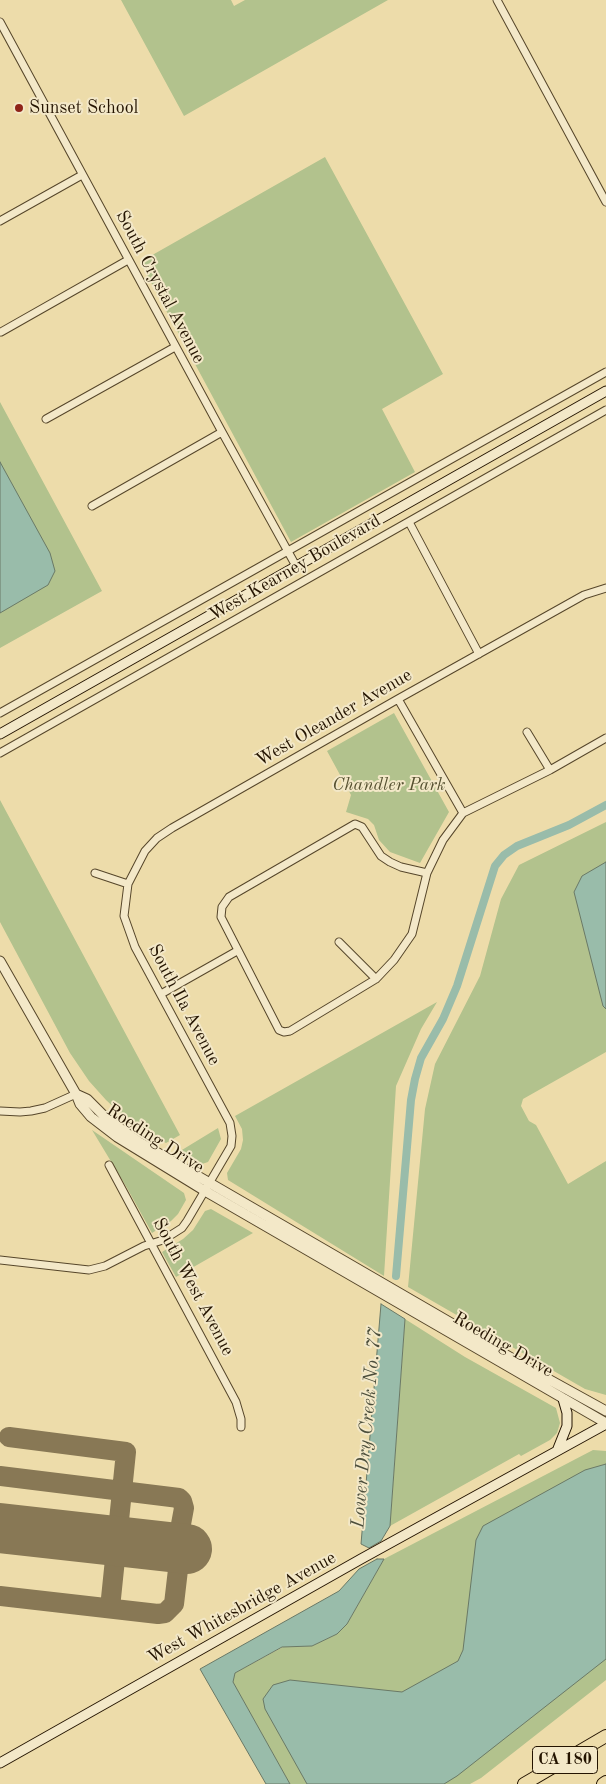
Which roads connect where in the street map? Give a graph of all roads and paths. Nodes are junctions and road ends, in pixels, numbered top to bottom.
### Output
1 (497, 0) edge
2 (0, 22) edge
3 (82, 175) junction
4 (606, 202) edge
5 (0, 221) edge
6 (128, 260) junction
7 (1, 332) edge
8 (176, 347) junction
9 (606, 372) edge
10 (606, 391) edge
11 (606, 410) edge
12 (46, 419) dead end
13 (222, 432) junction
14 (92, 506) dead end
15 (408, 522) junction
16 (288, 551) junction
17 (296, 566) junction
18 (606, 588) edge
19 (479, 654) junction
20 (398, 699) junction
21 (0, 713) edge
22 (527, 732) dead end
23 (0, 734) edge
24 (606, 738) edge
25 (0, 753) edge
26 (550, 770) junction
27 (463, 813) junction
28 (95, 872) dead end
29 (428, 873) junction
30 (128, 884) junction
31 (339, 942) dead end
32 (237, 951) junction
33 (0, 961) edge
34 (376, 979) junction
35 (161, 994) junction
36 (76, 1094) junction
37 (0, 1111) edge
38 (109, 1165) dead end
39 (207, 1187) junction
40 (151, 1243) junction
41 (0, 1260) edge
42 (563, 1399) junction
43 (606, 1411) edge
44 (606, 1423) edge
45 (241, 1428) dead end
46 (558, 1451) junction
47 (606, 1736) edge
48 (0, 1763) edge
49 (524, 1784) edge

1 - 4 street
2 - 3 street, South Crystal Avenue
3 - 5 street
3 - 6 street, South Crystal Avenue
6 - 7 street
6 - 8 street, South Crystal Avenue
8 - 12 street
8 - 13 street, South Crystal Avenue
9 - 16 street, West Kearney Boulevard
10 - 17 main road, West Kearney Boulevard
11 - 15 street, West Kearney Boulevard
13 - 14 street
13 - 16 street, South Crystal Avenue
15 - 19 street
15 - 25 street, West Kearney Boulevard
16 - 17 street, South Crystal Avenue
16 - 21 street, West Kearney Boulevard
17 - 23 main road, West Kearney Boulevard
18 - 19 street, West Oleander Avenue
19 - 20 street, West Oleander Avenue
20 - 27 street
20 - 30 street, West Oleander Avenue
22 - 26 street
24 - 26 street
26 - 27 street
27 - 29 street
28 - 30 street
29 - 32 street
29 - 34 street
30 - 35 street, South Ila Avenue
31 - 34 street
32 - 34 street
32 - 35 street
33 - 36 main road
35 - 39 street, South Ila Avenue
36 - 37 street
36 - 39 main road, Roeding Drive
38 - 40 street, South West Avenue
39 - 40 street
39 - 42 main road, Roeding Drive
39 - 43 main road, Roeding Drive
40 - 41 street
40 - 45 street, South West Avenue
42 - 44 main road, Roeding Drive
42 - 46 main road
44 - 46 main road, West Whitesbridge Avenue
46 - 48 main road, West Whitesbridge Avenue
47 - 49 highway, CA 180

